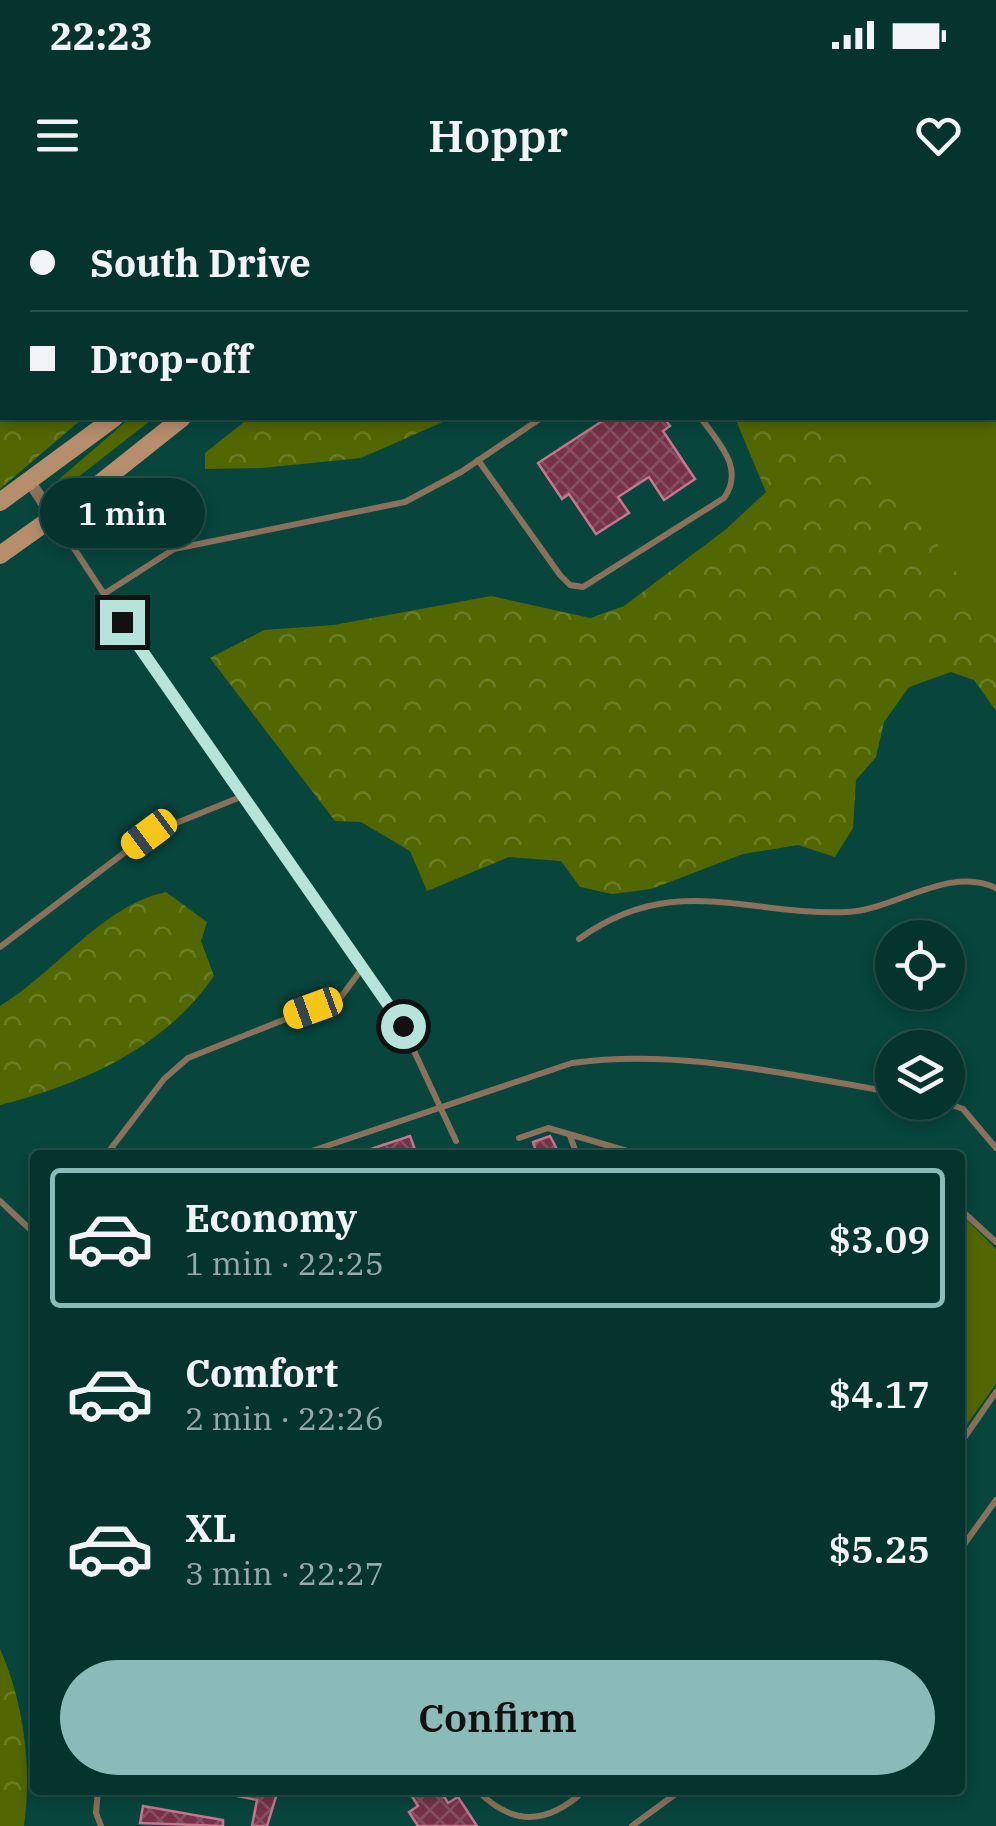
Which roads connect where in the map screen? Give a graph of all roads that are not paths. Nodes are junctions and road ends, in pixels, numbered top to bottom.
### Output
1 (111, 420) edge
2 (179, 420) edge
3 (538, 420) edge
4 (702, 420) edge
5 (478, 460) junction
6 (30, 482) junction
7 (0, 502) edge
8 (53, 517) junction
9 (0, 554) edge
10 (104, 594) junction
11 (244, 796) junction
12 (996, 888) edge
13 (579, 939) dead end
14 (0, 947) edge
15 (364, 966) junction
16 (875, 1089) edge
17 (440, 1107) junction
18 (965, 1111) edge
19 (570, 1134) junction
20 (518, 1138) dead end
21 (456, 1141) dead end
22 (996, 1148) edge
23 (110, 1150) edge
24 (315, 1150) edge
25 (575, 1150) edge
26 (624, 1150) edge
27 (0, 1201) edge
28 (965, 1214) edge
29 (30, 1229) edge
30 (996, 1242) edge
31 (996, 1392) edge
32 (965, 1437) edge
33 (996, 1500) edge
34 (965, 1543) edge
35 (98, 1795) edge
36 (481, 1795) edge
37 (580, 1795) edge
38 (675, 1795) edge
39 (101, 1826) edge
40 (632, 1826) edge

1 - 6 main road
2 - 8 main road
3 - 5 lane
4 - 5 lane
5 - 10 lane
6 - 7 main road
6 - 8 street
8 - 9 main road
8 - 10 lane
10 - 11 lane
11 - 14 lane
11 - 15 lane
12 - 13 lane
15 - 17 lane
15 - 23 lane
16 - 17 lane
17 - 21 lane
17 - 24 lane
18 - 22 lane
19 - 20 lane
19 - 25 lane
19 - 26 lane
27 - 29 lane
28 - 30 lane
31 - 32 lane
33 - 34 lane
35 - 39 lane
36 - 37 lane
38 - 40 lane

